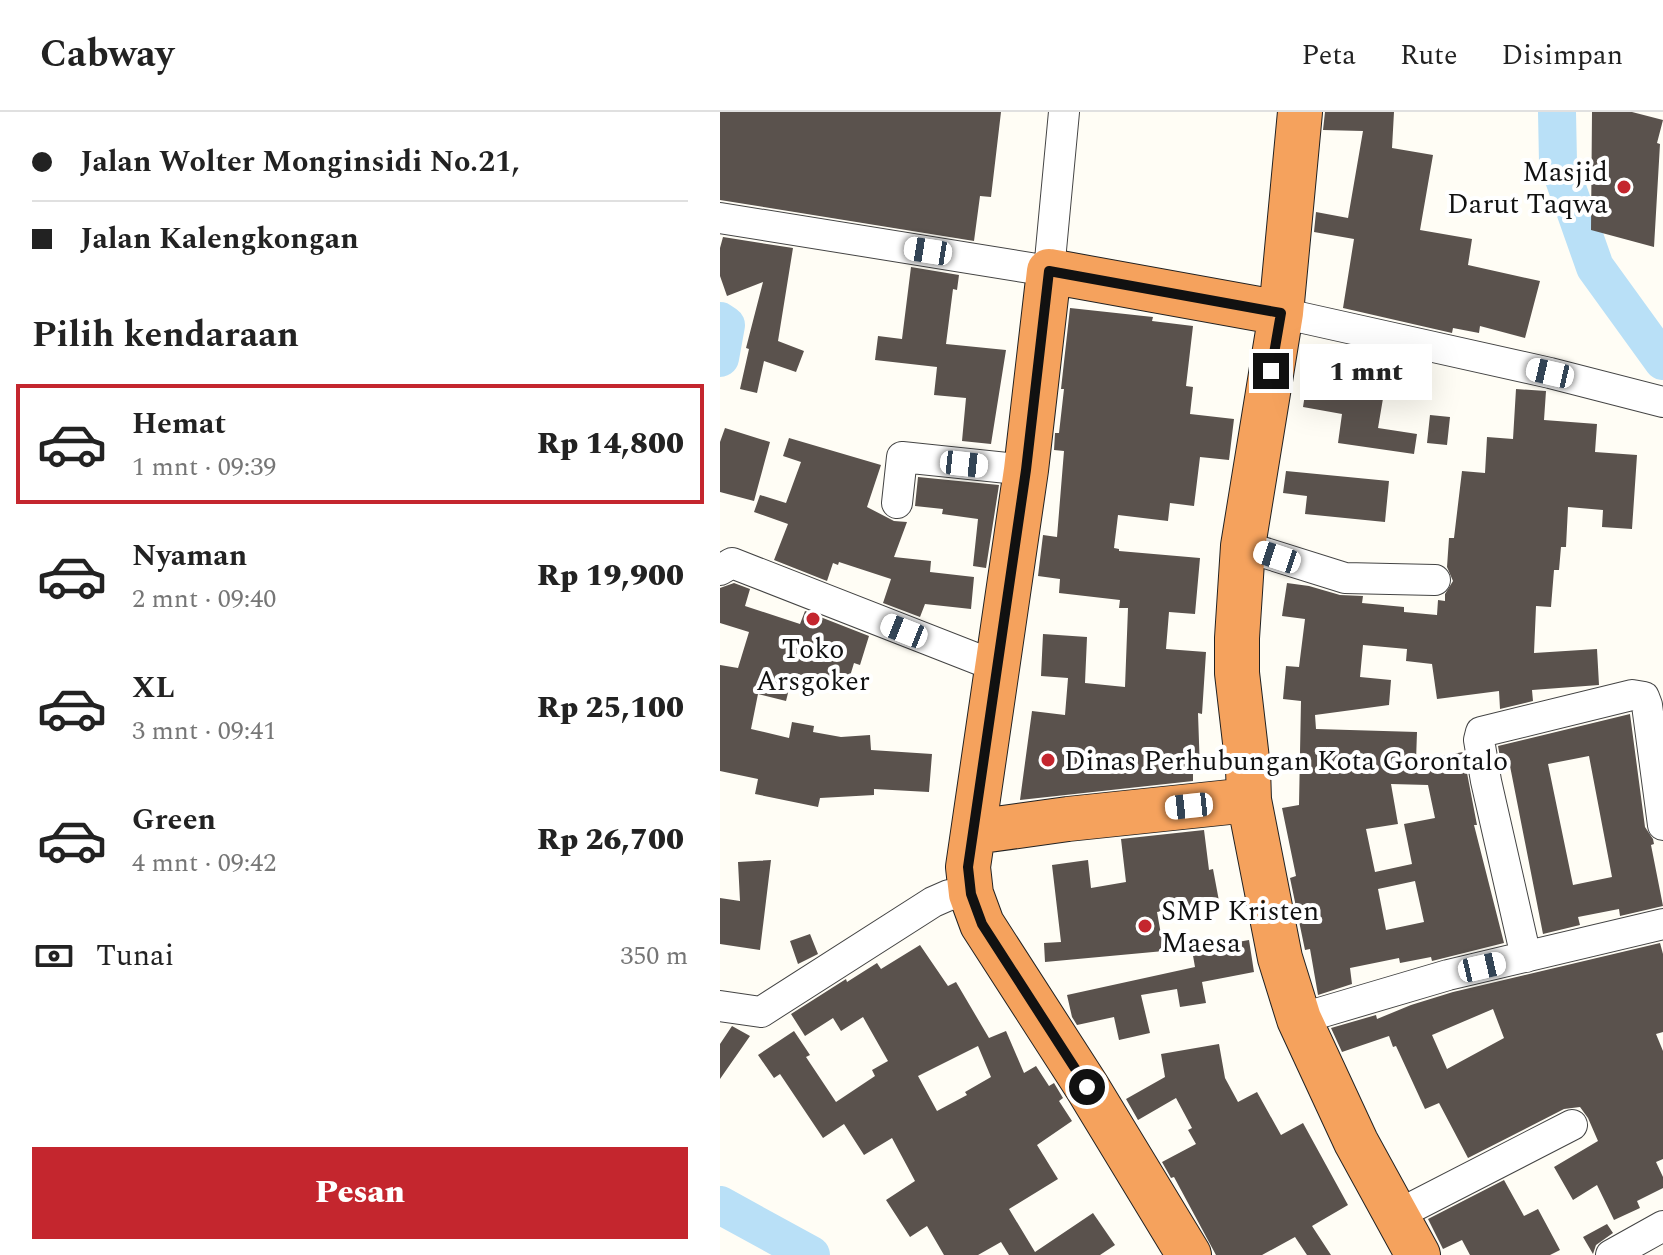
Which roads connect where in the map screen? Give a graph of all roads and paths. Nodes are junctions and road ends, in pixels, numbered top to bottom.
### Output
1 (1064, 112) edge
2 (1300, 112) edge
3 (720, 218) edge
4 (1049, 271) junction
5 (1281, 313) junction
6 (1657, 401) edge
7 (1026, 470) junction
8 (897, 503) dead end
9 (1243, 546) junction
10 (720, 570) edge
11 (1435, 580) dead end
12 (998, 667) junction
13 (1661, 780) edge
14 (1249, 800) junction
15 (1663, 825) edge
16 (974, 832) junction
17 (971, 894) junction
18 (1663, 924) edge
19 (1526, 957) junction
20 (720, 1006) edge
21 (1299, 1019) junction
22 (1572, 1125) dead end
23 (1395, 1216) junction
24 (1662, 1229) edge
25 (1189, 1255) edge
26 (1418, 1255) edge
27 (1611, 1255) edge

1 - 4 street
2 - 5 highway
3 - 4 street
4 - 5 highway
4 - 7 highway
5 - 6 street
5 - 9 highway
7 - 8 street
7 - 12 highway
9 - 11 street
9 - 14 highway
10 - 12 street
12 - 16 highway
13 - 15 street
13 - 19 street
14 - 16 highway
14 - 21 highway
16 - 17 highway
17 - 20 street
17 - 25 highway
18 - 19 street
19 - 21 street
21 - 23 highway
22 - 23 street
23 - 26 highway
24 - 27 street

